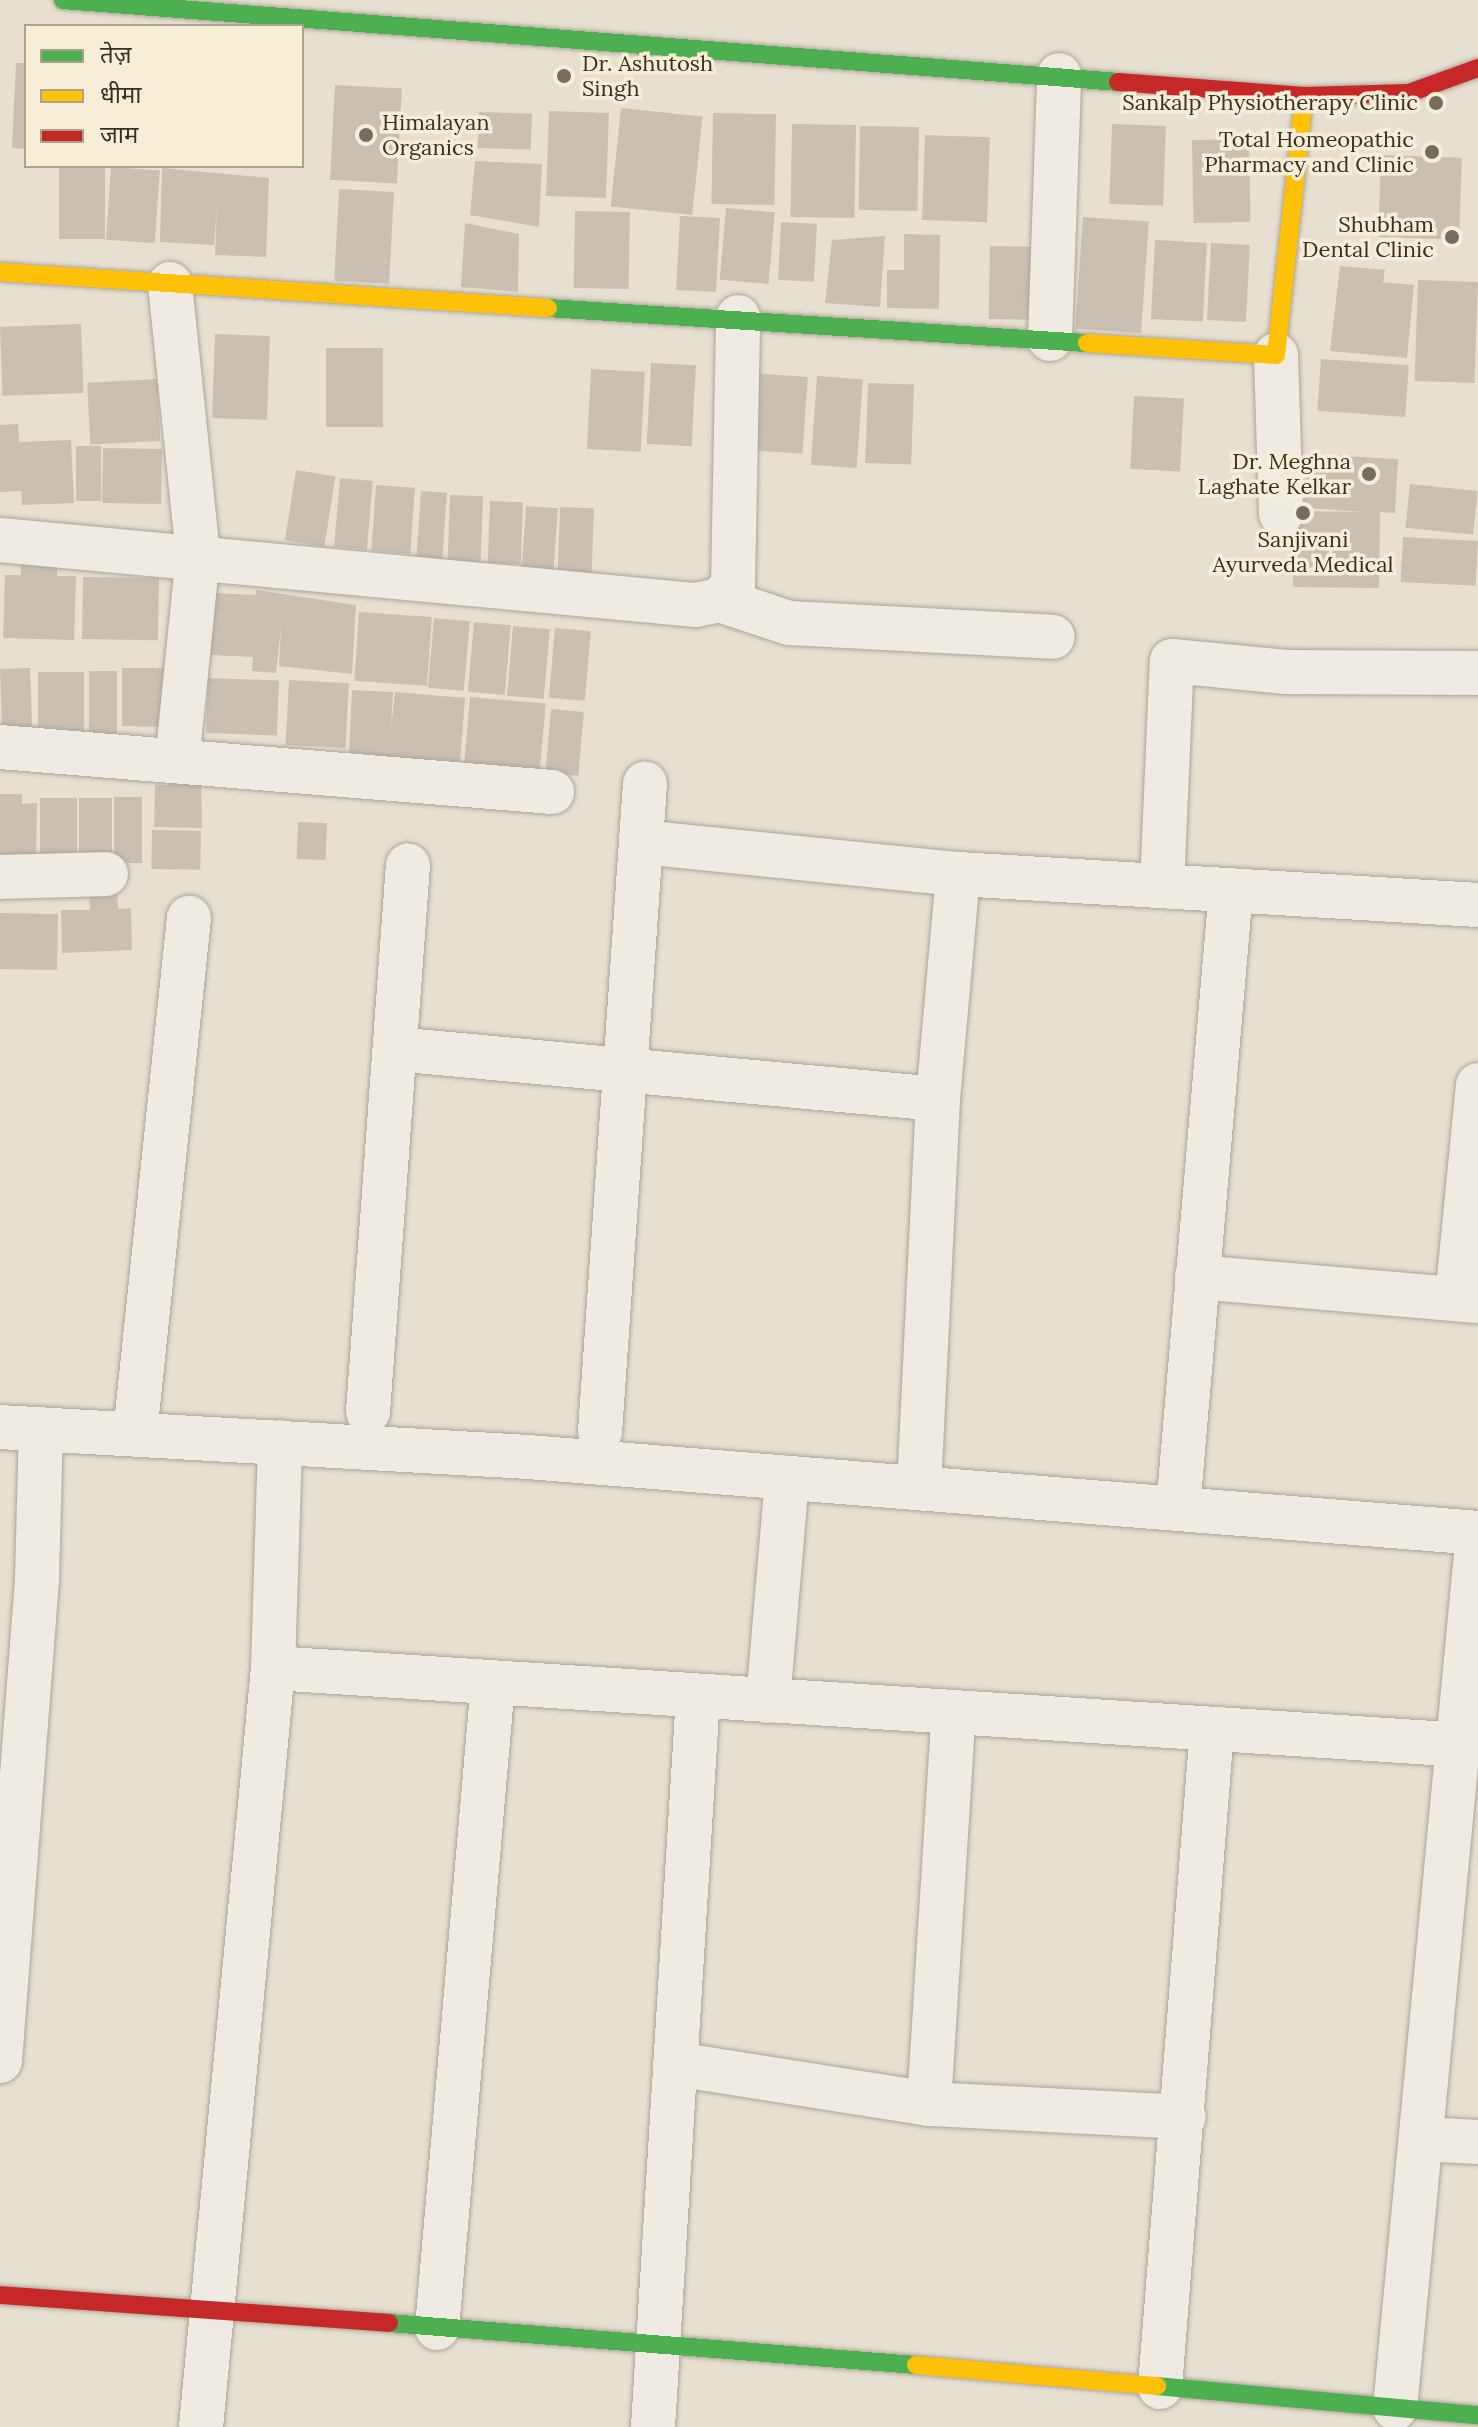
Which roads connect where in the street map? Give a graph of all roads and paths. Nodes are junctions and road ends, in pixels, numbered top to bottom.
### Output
1 (63, 0) edge
2 (1478, 68) edge
3 (1059, 75) junction
4 (1304, 96) junction
5 (0, 272) edge
6 (170, 284) junction
7 (738, 317) junction
8 (1050, 339) junction
9 (1276, 355) junction
10 (1281, 514) dead end
11 (0, 540) edge
12 (198, 555) junction
13 (720, 600) junction
14 (1053, 637) dead end
15 (1478, 673) edge
16 (0, 747) edge
17 (177, 760) junction
18 (645, 784) dead end
19 (552, 792) dead end
20 (642, 842) junction
21 (408, 865) dead end
22 (106, 874) dead end
23 (958, 874) junction
24 (0, 877) edge
25 (1162, 886) junction
26 (1231, 890) junction
27 (1478, 905) edge
28 (189, 918) dead end
29 (395, 1049) junction
30 (626, 1070) junction
31 (1478, 1085) edge
32 (938, 1099) junction
33 (1197, 1277) junction
34 (1467, 1300) edge
35 (368, 1412) dead end
36 (20, 1428) edge
37 (600, 1432) dead end
38 (135, 1434) junction
39 (280, 1442) junction
40 (787, 1478) junction
41 (919, 1488) junction
42 (1178, 1509) junction
43 (1478, 1534) edge
44 (19, 1578) edge
45 (273, 1668) junction
46 (493, 1683) junction
47 (698, 1696) junction
48 (768, 1701) junction
49 (954, 1712) junction
50 (1212, 1729) junction
51 (1468, 1745) edge
52 (0, 2061) edge
53 (675, 2064) junction
54 (929, 2104) junction
55 (1184, 2117) junction
56 (1421, 2139) junction
57 (1478, 2142) edge
58 (0, 2295) edge
59 (211, 2314) junction
60 (437, 2328) junction
61 (658, 2342) junction
62 (1160, 2387) junction
63 (1395, 2408) junction
64 (1478, 2415) edge
65 (201, 2427) edge
66 (653, 2427) edge

1 - 3 street
2 - 4 street
3 - 4 street
3 - 8 street
4 - 9 street
5 - 6 street
6 - 7 street
6 - 12 street
7 - 8 street
7 - 13 street
8 - 9 street
9 - 10 street
11 - 12 street
12 - 13 street
12 - 17 street
13 - 14 street
15 - 25 street
16 - 17 street
17 - 19 street
18 - 20 street
20 - 23 street
20 - 30 street
21 - 29 street
22 - 24 street
23 - 25 street
23 - 32 street
25 - 26 street
26 - 27 street
26 - 33 street
28 - 38 street
29 - 30 street
29 - 35 street
30 - 32 street
30 - 37 street
31 - 34 street
32 - 41 street
33 - 34 street
33 - 42 street
36 - 38 street
36 - 44 street
38 - 39 street
39 - 40 street
39 - 45 street
40 - 41 street
40 - 48 street
41 - 42 street
42 - 43 street
43 - 51 street
44 - 52 street
45 - 46 street
45 - 59 street
46 - 47 street
46 - 60 street
47 - 48 street
47 - 53 street
48 - 49 street
49 - 50 street
49 - 54 street
50 - 51 street
50 - 55 street
51 - 56 street
53 - 54 street
53 - 61 street
54 - 55 street
55 - 62 street
56 - 57 street
56 - 63 street
58 - 59 street
59 - 60 street
59 - 65 street
60 - 61 street
61 - 62 street
61 - 66 street
62 - 63 street
63 - 64 street

